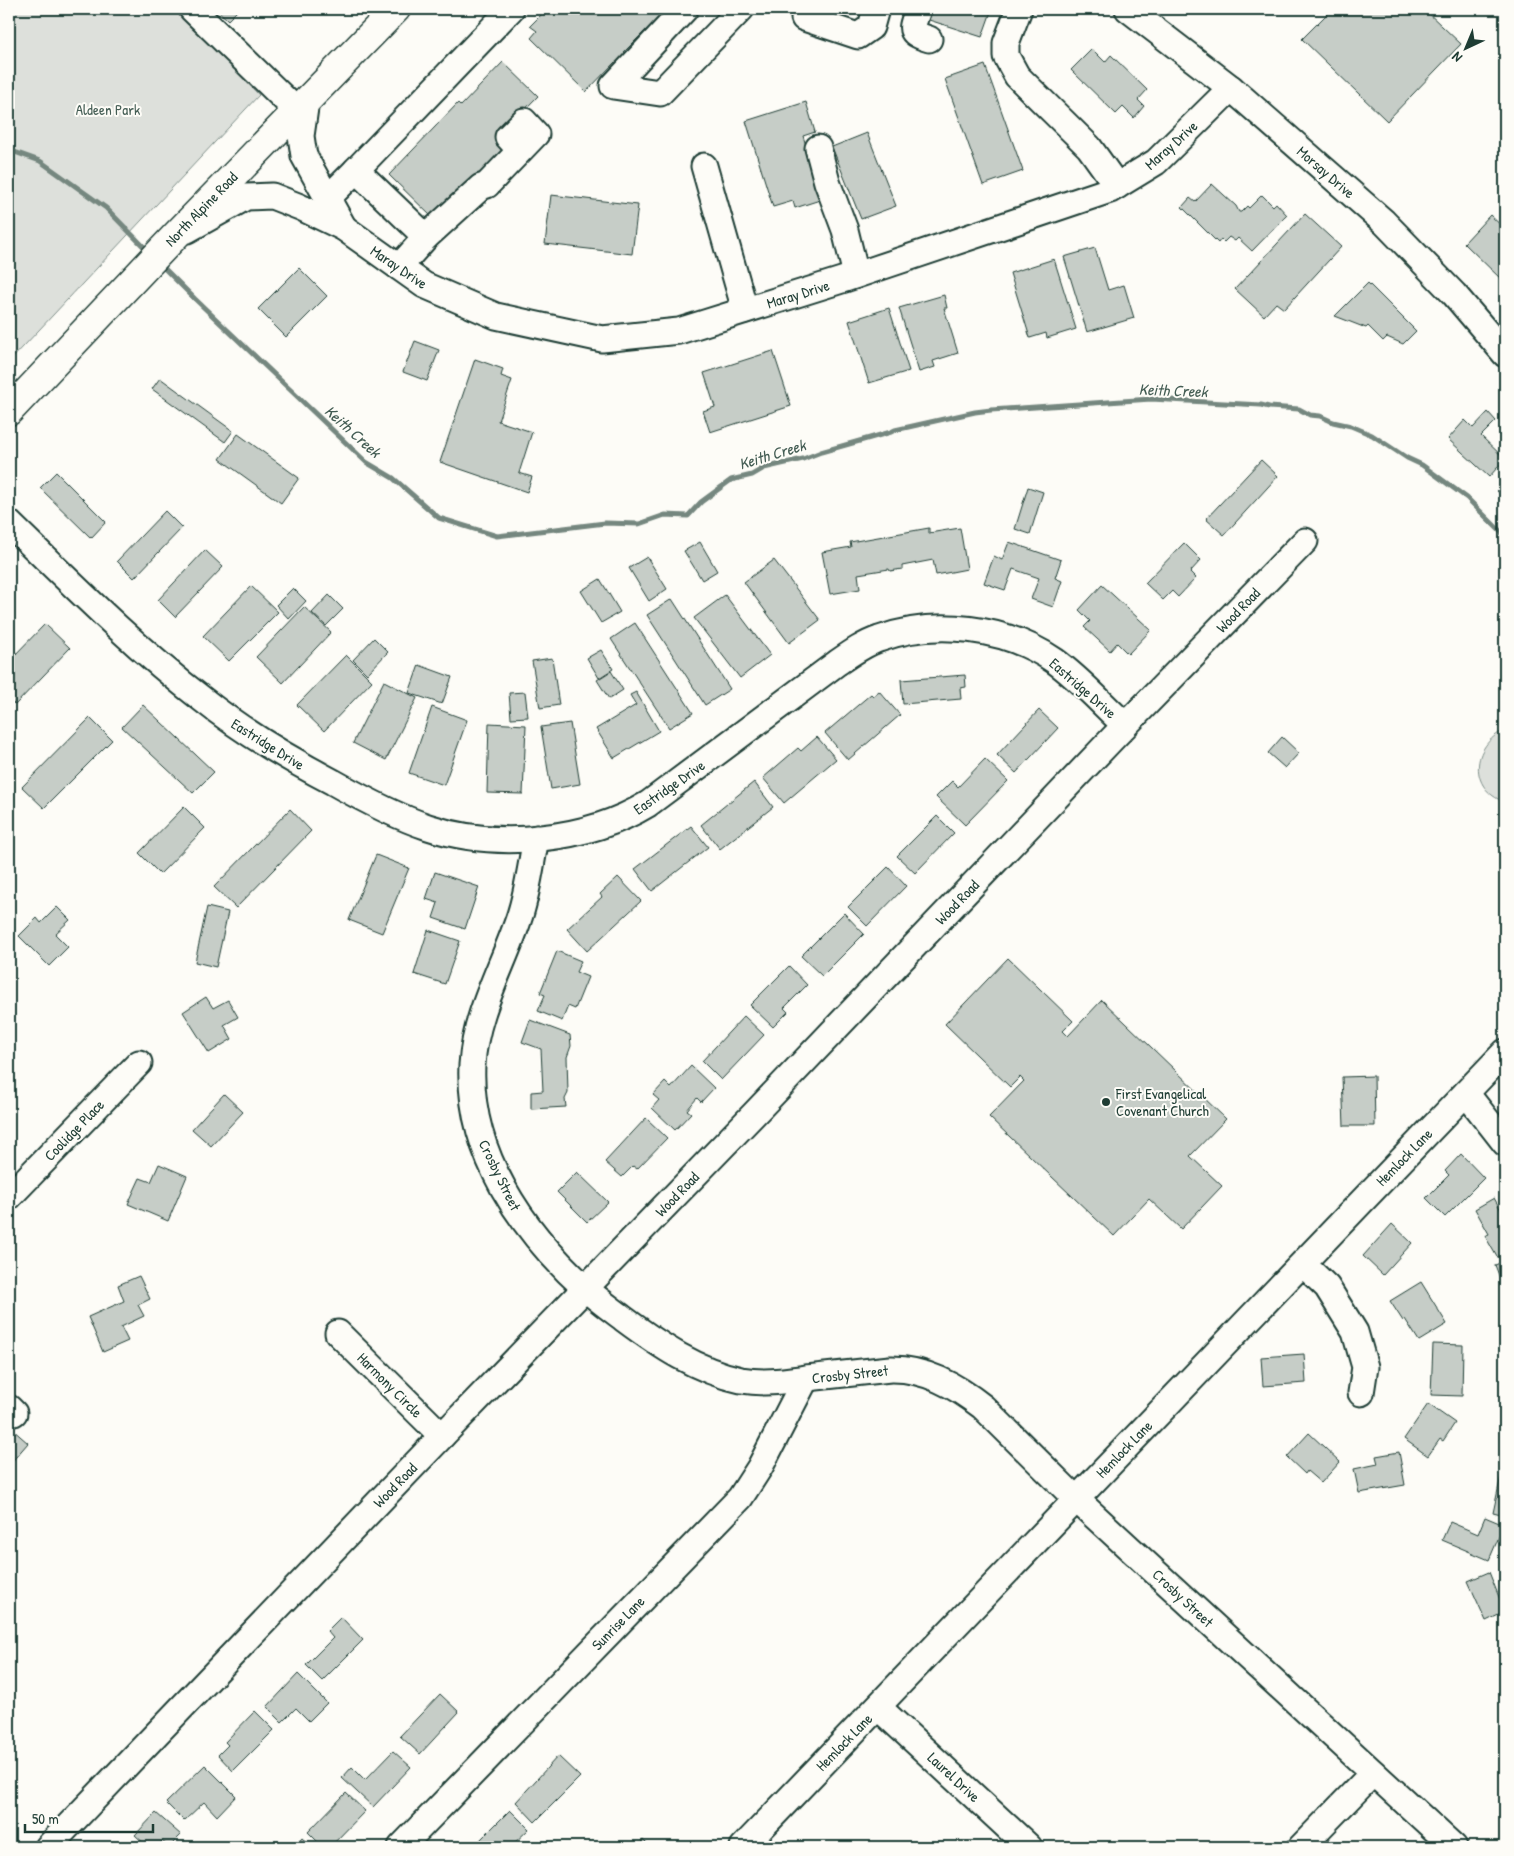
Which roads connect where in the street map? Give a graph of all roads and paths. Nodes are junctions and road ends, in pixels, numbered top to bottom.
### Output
1 (192, 9) edge
2 (396, 9) edge
3 (511, 9) edge
4 (685, 9) edge
5 (741, 9) edge
6 (876, 9) edge
7 (918, 9) edge
8 (1019, 9) edge
9 (1128, 9) edge
10 (804, 18) dead end
11 (929, 39) dead end
12 (1230, 88) junction
13 (301, 106) junction
14 (818, 148) dead end
15 (520, 150) dead end
16 (704, 166) dead end
17 (356, 170) junction
18 (1117, 186) junction
19 (327, 198) junction
20 (344, 228) junction
21 (176, 236) junction
22 (426, 236) junction
23 (399, 267) junction
24 (856, 275) junction
25 (745, 310) junction
26 (1505, 354) edge
27 (9, 411) edge
28 (9, 523) edge
29 (1305, 541) dead end
30 (1125, 725) junction
31 (536, 838) junction
32 (1505, 1052) edge
33 (139, 1063) dead end
34 (1466, 1093) junction
35 (1505, 1143) edge
36 (9, 1197) edge
37 (1303, 1264) junction
38 (586, 1289) junction
39 (338, 1333) dead end
40 (806, 1378) junction
41 (1361, 1393) dead end
42 (442, 1436) junction
43 (1076, 1499) junction
44 (878, 1707) junction
45 (1374, 1773) junction
46 (48, 1847) edge
47 (401, 1847) edge
48 (743, 1847) edge
49 (1029, 1847) edge
50 (1301, 1847) edge
51 (1454, 1847) edge

1 - 13 street
2 - 13 main road, North Alpine Road
3 - 17 street
4 - 5 street
6 - 10 street
7 - 11 street
8 - 18 street
9 - 12 street, Morsay Drive
12 - 18 street, Maray Drive
12 - 26 street, Morsay Drive
13 - 19 street
13 - 21 main road, North Alpine Road
14 - 24 street
15 - 22 street
16 - 25 street
17 - 19 street
17 - 22 street
18 - 24 street, Maray Drive
19 - 20 street
20 - 21 street, Maray Drive
20 - 23 street, Maray Drive
21 - 27 main road, North Alpine Road
22 - 23 street
23 - 25 street, Maray Drive
24 - 25 street, Maray Drive
28 - 31 street, Eastridge Drive
29 - 30 street, Wood Road
30 - 31 street, Eastridge Drive
30 - 38 street, Wood Road
31 - 38 street, Crosby Street
32 - 34 street, Hemlock Lane
33 - 36 street, Coolidge Place
34 - 35 street
34 - 37 street, Hemlock Lane
37 - 41 street
37 - 43 street, Hemlock Lane
38 - 40 street, Crosby Street
38 - 42 street, Wood Road
39 - 42 street, Harmony Circle
40 - 43 street, Crosby Street
40 - 47 street, Sunrise Lane
42 - 46 street, Wood Road
43 - 44 street, Hemlock Lane
43 - 45 street, Crosby Street
44 - 48 street, Hemlock Lane
44 - 49 street, Laurel Drive
45 - 50 street
45 - 51 street, Crosby Street

